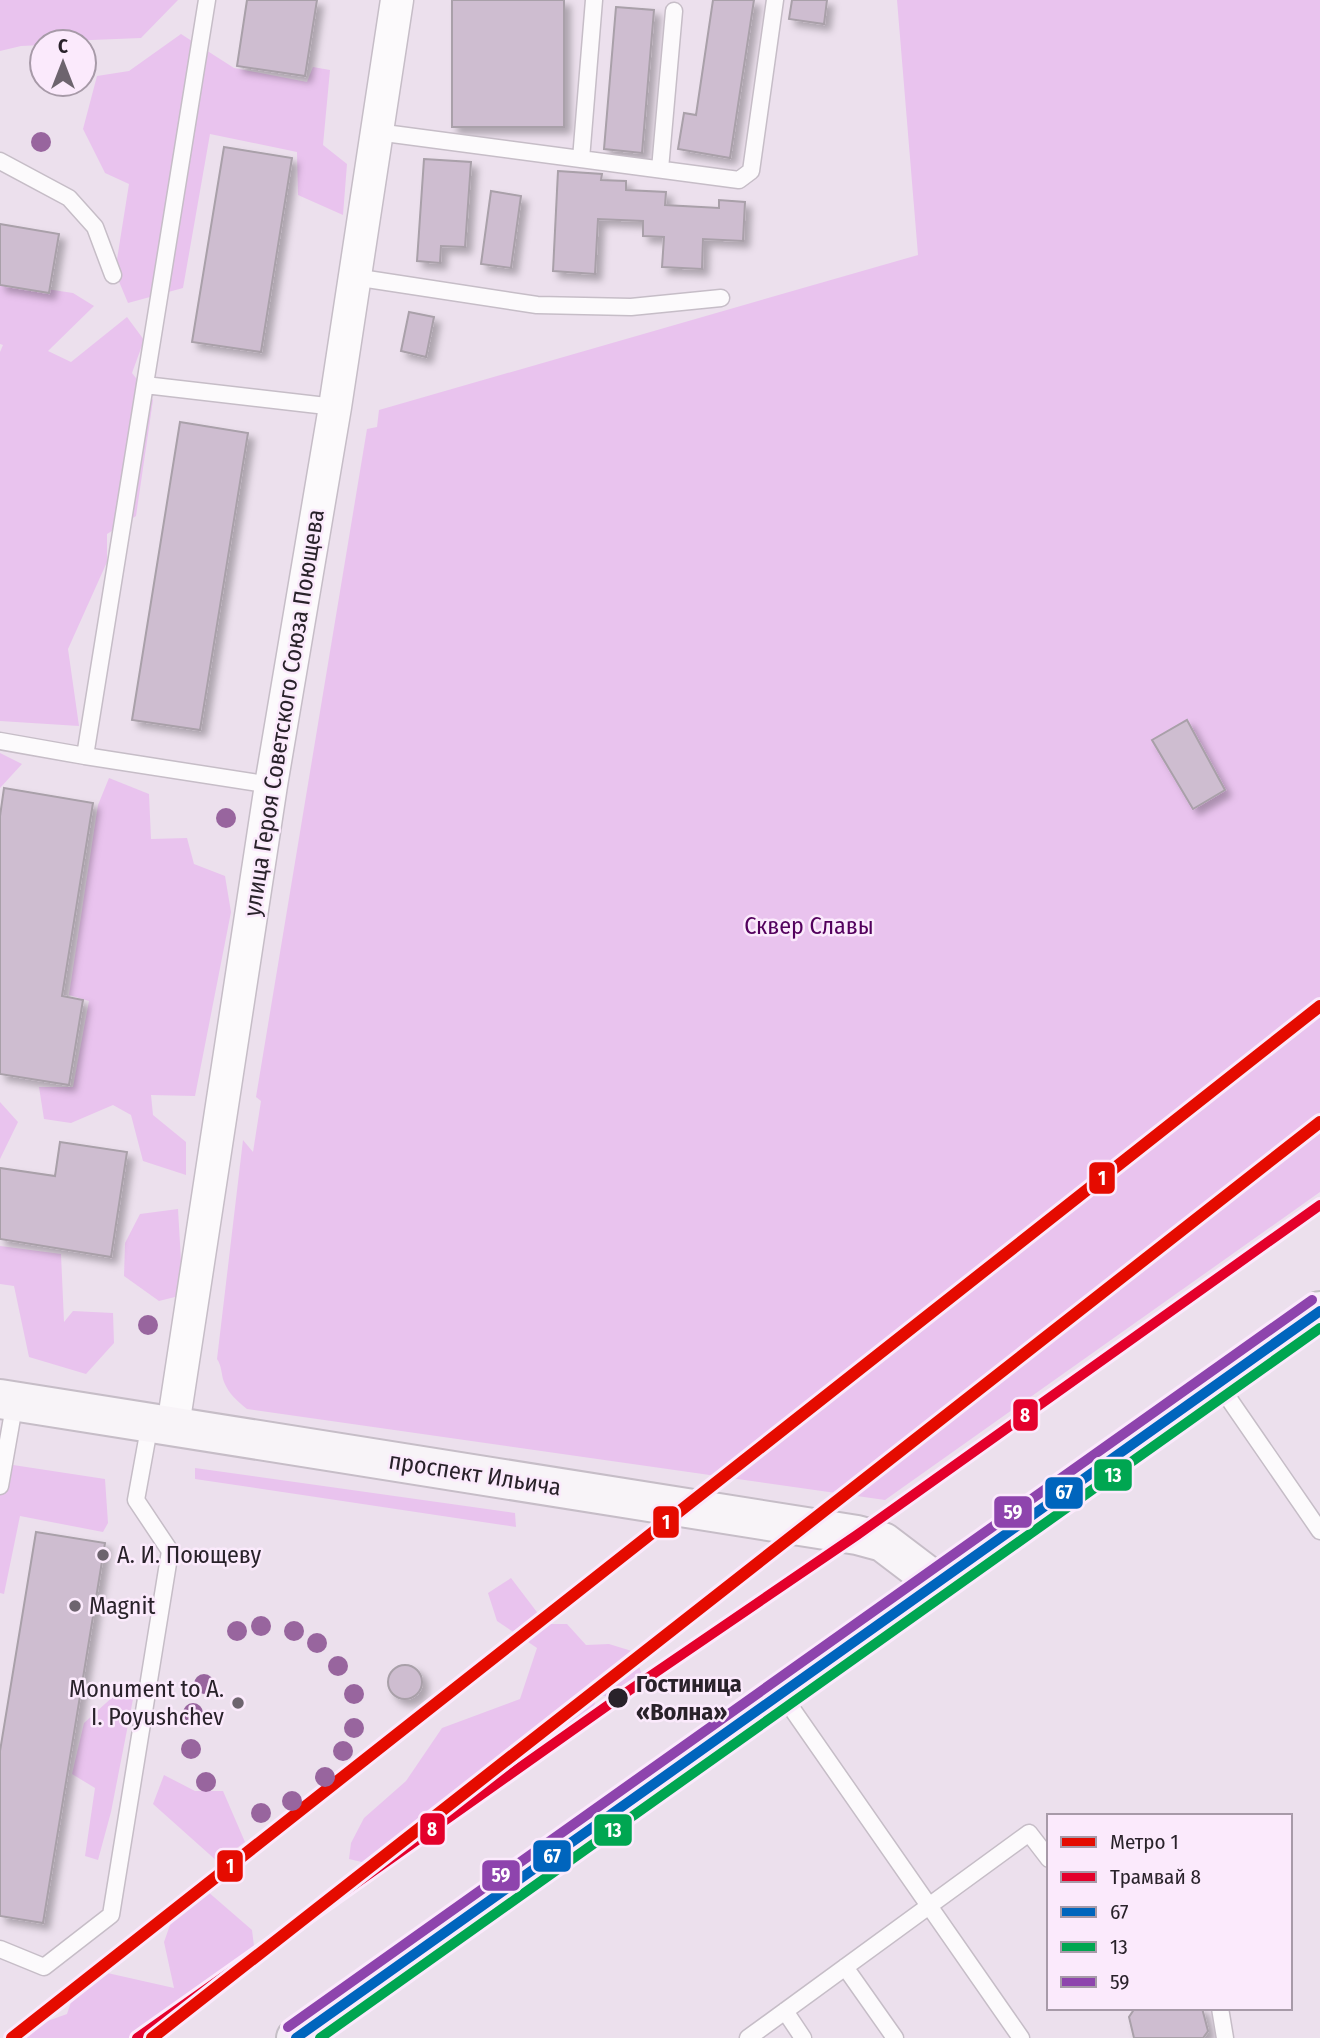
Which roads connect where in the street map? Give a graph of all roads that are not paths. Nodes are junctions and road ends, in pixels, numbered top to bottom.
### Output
1 (207, 0) edge
2 (397, 0) edge
3 (594, 0) edge
4 (775, 0) edge
5 (674, 11) dead end
6 (377, 132) junction
7 (582, 159) junction
8 (0, 161) edge
9 (660, 169) junction
10 (113, 275) dead end
11 (354, 277) junction
12 (721, 298) dead end
13 (145, 385) junction
14 (335, 407) junction
15 (0, 741) edge
16 (85, 756) junction
17 (271, 785) junction
18 (1320, 1311) edge
19 (1218, 1382) junction
20 (8, 1400) edge
21 (162, 1424) junction
22 (0, 1486) edge
23 (1320, 1531) edge
24 (937, 1583) junction
25 (781, 1693) junction
26 (1047, 1856) edge
27 (929, 1906) junction
28 (0, 1949) edge
29 (845, 1967) junction
30 (1220, 2010) edge
31 (785, 2011) junction
32 (296, 2038) edge
33 (748, 2038) edge
34 (803, 2038) edge
35 (895, 2038) edge
36 (1021, 2038) edge
37 (1225, 2038) edge

1 - 13 lane
2 - 6 street, улица Героя Советского Союза Поющева
3 - 7 lane
4 - 9 lane
5 - 9 lane
6 - 7 lane
6 - 11 street, улица Героя Советского Союза Поющева
7 - 9 lane
8 - 10 lane
11 - 12 lane
11 - 14 street, улица Героя Советского Союза Поющева
13 - 14 lane
13 - 16 lane
14 - 17 street, улица Героя Советского Союза Поющева
15 - 16 lane
16 - 17 lane
17 - 21 street, улица Героя Советского Союза Поющева
18 - 19 main road
19 - 23 lane
19 - 24 main road
20 - 21 main road, проспект Ильича
20 - 22 lane
21 - 24 main road, проспект Ильича
21 - 28 lane
24 - 25 main road
25 - 27 lane
25 - 32 main road
26 - 27 lane
27 - 29 lane
27 - 36 lane
29 - 31 lane
29 - 35 lane
30 - 37 lane
31 - 33 lane
31 - 34 lane

